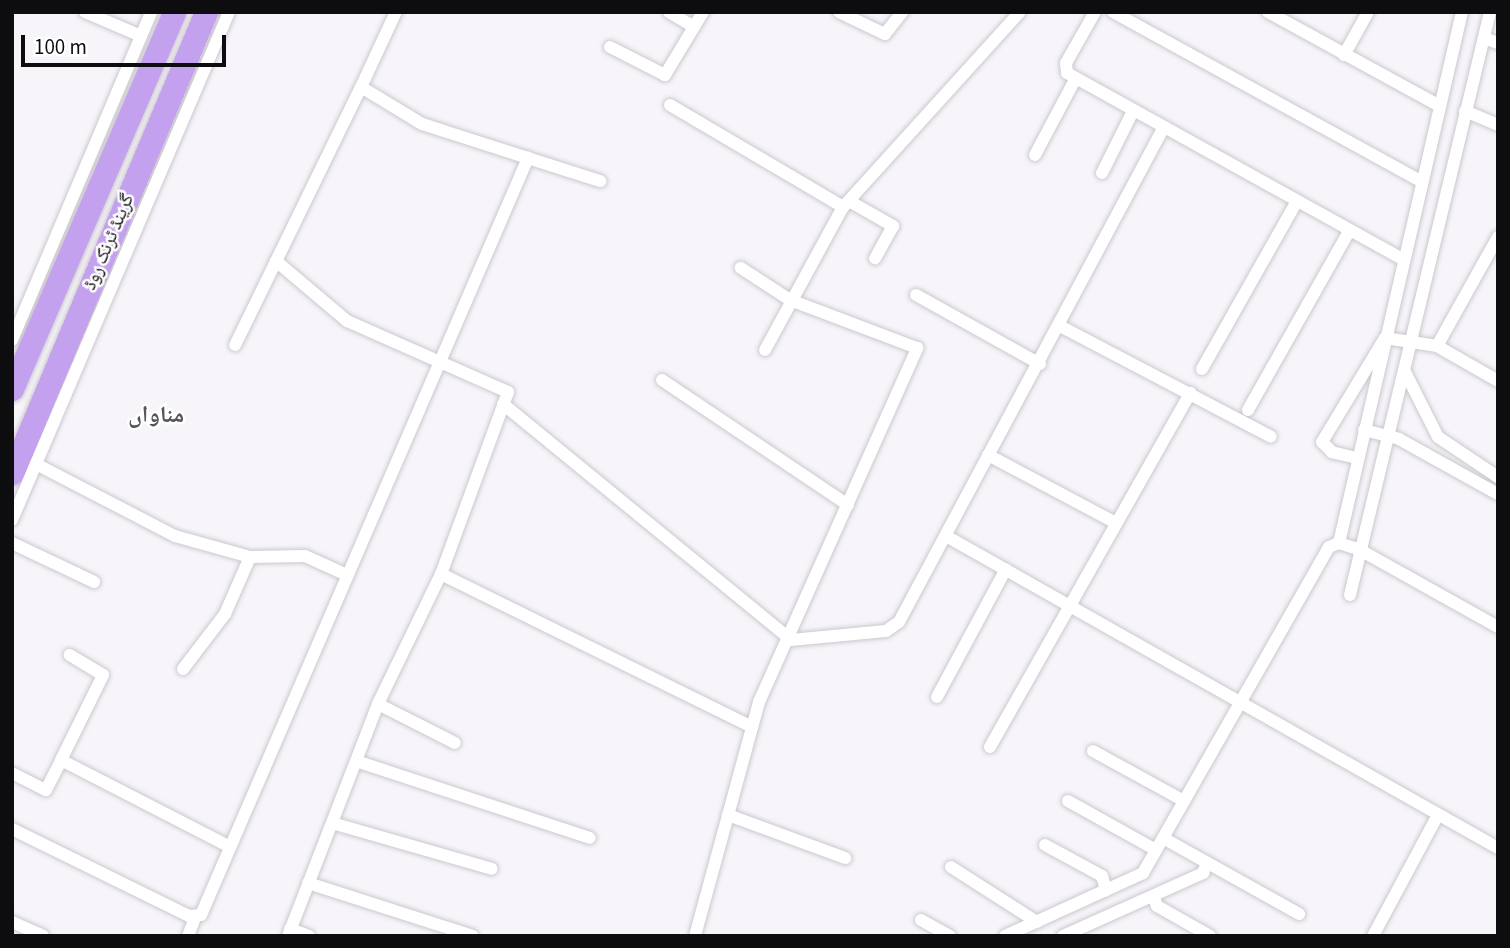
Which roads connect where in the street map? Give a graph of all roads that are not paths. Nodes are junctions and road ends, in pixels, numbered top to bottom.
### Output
1 (85, 12) edge
2 (152, 12) edge
3 (174, 12) edge
4 (206, 12) edge
5 (229, 12) edge
6 (396, 12) edge
7 (669, 12) edge
8 (703, 12) edge
9 (839, 12) edge
10 (902, 12) edge
11 (1020, 12) edge
12 (1095, 12) edge
13 (1113, 12) edge
14 (1268, 12) edge
15 (1368, 12) edge
16 (1462, 12) edge
17 (1490, 12) edge
18 (694, 27) junction
19 (141, 36) junction
20 (1483, 38) junction
21 (1498, 43) edge
22 (610, 47) dead end
23 (1344, 55) junction
24 (1076, 78) junction
25 (361, 87) junction
26 (670, 105) dead end
27 (1440, 106) junction
28 (1133, 111) junction
29 (1465, 111) junction
30 (1498, 125) edge
31 (1164, 127) junction
32 (1035, 155) dead end
33 (528, 158) junction
34 (1102, 173) dead end
35 (600, 181) dead end
36 (1422, 182) junction
37 (1296, 203) junction
38 (846, 204) junction
39 (1348, 233) junction
40 (1498, 237) edge
41 (875, 258) dead end
42 (1403, 259) junction
43 (276, 261) junction
44 (741, 268) dead end
45 (916, 295) dead end
46 (790, 300) junction
47 (1060, 326) junction
48 (1385, 338) junction
49 (12, 340) edge
50 (1409, 342) junction
51 (235, 345) dead end
52 (1437, 346) junction
53 (765, 350) dead end
54 (439, 362) junction
55 (1040, 364) junction
56 (1202, 369) dead end
57 (1404, 370) junction
58 (1497, 379) edge
59 (662, 380) dead end
60 (12, 389) edge
61 (1190, 393) junction
62 (503, 404) junction
63 (1248, 410) dead end
64 (47, 414) junction
65 (1364, 430) junction
66 (1389, 436) junction
67 (1271, 437) dead end
68 (1444, 443) junction
69 (988, 455) junction
70 (1357, 458) junction
71 (1435, 458) junction
72 (36, 464) junction
73 (12, 473) edge
74 (1498, 477) edge
75 (1498, 494) edge
76 (848, 505) junction
77 (12, 520) edge
78 (1116, 523) junction
79 (946, 536) junction
80 (1339, 543) junction
81 (12, 544) edge
82 (1360, 550) junction
83 (250, 557) junction
84 (1006, 569) junction
85 (441, 574) junction
86 (346, 575) junction
87 (94, 582) dead end
88 (1350, 595) dead end
89 (1070, 605) junction
90 (1498, 627) edge
91 (791, 639) junction
92 (70, 655) dead end
93 (183, 669) dead end
94 (937, 697) dead end
95 (378, 704) junction
96 (1237, 704) junction
97 (752, 727) junction
98 (455, 743) dead end
99 (989, 747) dead end
100 (1093, 751) dead end
101 (61, 760) junction
102 (356, 761) junction
103 (12, 774) edge
104 (1068, 801) dead end
105 (1184, 801) junction
106 (728, 815) junction
107 (1438, 815) junction
108 (332, 823) junction
109 (12, 829) edge
110 (590, 838) dead end
111 (1159, 844) junction
112 (1045, 845) dead end
113 (230, 847) junction
114 (1498, 848) edge
115 (845, 858) dead end
116 (1207, 863) junction
117 (951, 867) dead end
118 (492, 869) dead end
119 (308, 883) junction
120 (1106, 890) junction
121 (1154, 897) junction
122 (1299, 914) dead end
123 (195, 918) junction
124 (921, 920) dead end
125 (12, 922) edge
126 (1037, 922) junction
127 (289, 933) edge
128 (1071, 934) edge
129 (43, 936) edge
130 (188, 936) edge
131 (309, 936) edge
132 (473, 936) edge
133 (695, 936) edge
134 (950, 936) edge
135 (1005, 936) edge
136 (1210, 936) edge
137 (1373, 936) edge

1 - 19 street
2 - 19 street
3 - 60 highway, گرینڈ ٹرنک روڈ
4 - 64 highway, گرینڈ ٹرنک روڈ
5 - 64 street
6 - 25 street
7 - 18 street
8 - 18 street
9 - 10 street
11 - 38 street
12 - 24 street
13 - 36 street
14 - 23 street
15 - 23 street
16 - 27 street
17 - 20 street
18 - 22 street
19 - 49 street
20 - 21 street
20 - 29 street
23 - 27 street
24 - 28 street
24 - 32 street
25 - 33 street
25 - 43 street
26 - 38 street
27 - 36 street
28 - 31 street
28 - 34 street
29 - 30 street
29 - 50 street
31 - 37 street
31 - 47 street
33 - 35 street
33 - 54 street
36 - 42 street
37 - 39 street
37 - 56 street
38 - 41 street
38 - 46 street
39 - 42 street
39 - 63 street
40 - 52 street
42 - 48 street
43 - 51 street
43 - 54 street
44 - 46 street
45 - 55 street
46 - 53 street
46 - 76 street
47 - 55 street
47 - 61 street
48 - 50 street
48 - 65 street
48 - 70 street
50 - 52 street
50 - 57 street
52 - 58 street
54 - 62 street
54 - 86 street
55 - 69 street
57 - 66 street
57 - 68 street
59 - 76 street
61 - 67 street
61 - 78 street
62 - 85 street
62 - 91 street
64 - 72 street
64 - 73 highway, گرینڈ ٹرنک روڈ
65 - 66 street
65 - 70 street
66 - 71 street
66 - 82 street
68 - 71 street
68 - 74 street
69 - 78 street
69 - 79 street
70 - 80 street
71 - 75 street
72 - 77 street
72 - 83 street
76 - 91 street
78 - 89 street
79 - 84 street
79 - 91 street
80 - 82 street
80 - 96 street
81 - 87 street
82 - 88 street
82 - 90 street
83 - 86 street
83 - 93 street
84 - 89 street
84 - 94 street
85 - 95 street
85 - 97 street
86 - 113 street
89 - 96 street
89 - 99 street
91 - 97 street
92 - 101 street
95 - 98 street
95 - 102 street
96 - 105 street
96 - 107 street
97 - 106 street
100 - 105 street
101 - 103 street
101 - 113 street
102 - 108 street
102 - 110 street
104 - 111 street
105 - 111 street
106 - 115 street
106 - 133 street
107 - 114 street
107 - 137 street
108 - 118 street
108 - 119 street
109 - 123 street
111 - 116 street
111 - 120 street
112 - 120 street
113 - 123 street
116 - 121 street
116 - 122 street
117 - 126 street
119 - 127 street
119 - 132 street
120 - 126 street
121 - 128 street
121 - 136 street
123 - 130 street
124 - 134 street
125 - 129 street
126 - 135 street
127 - 131 street

